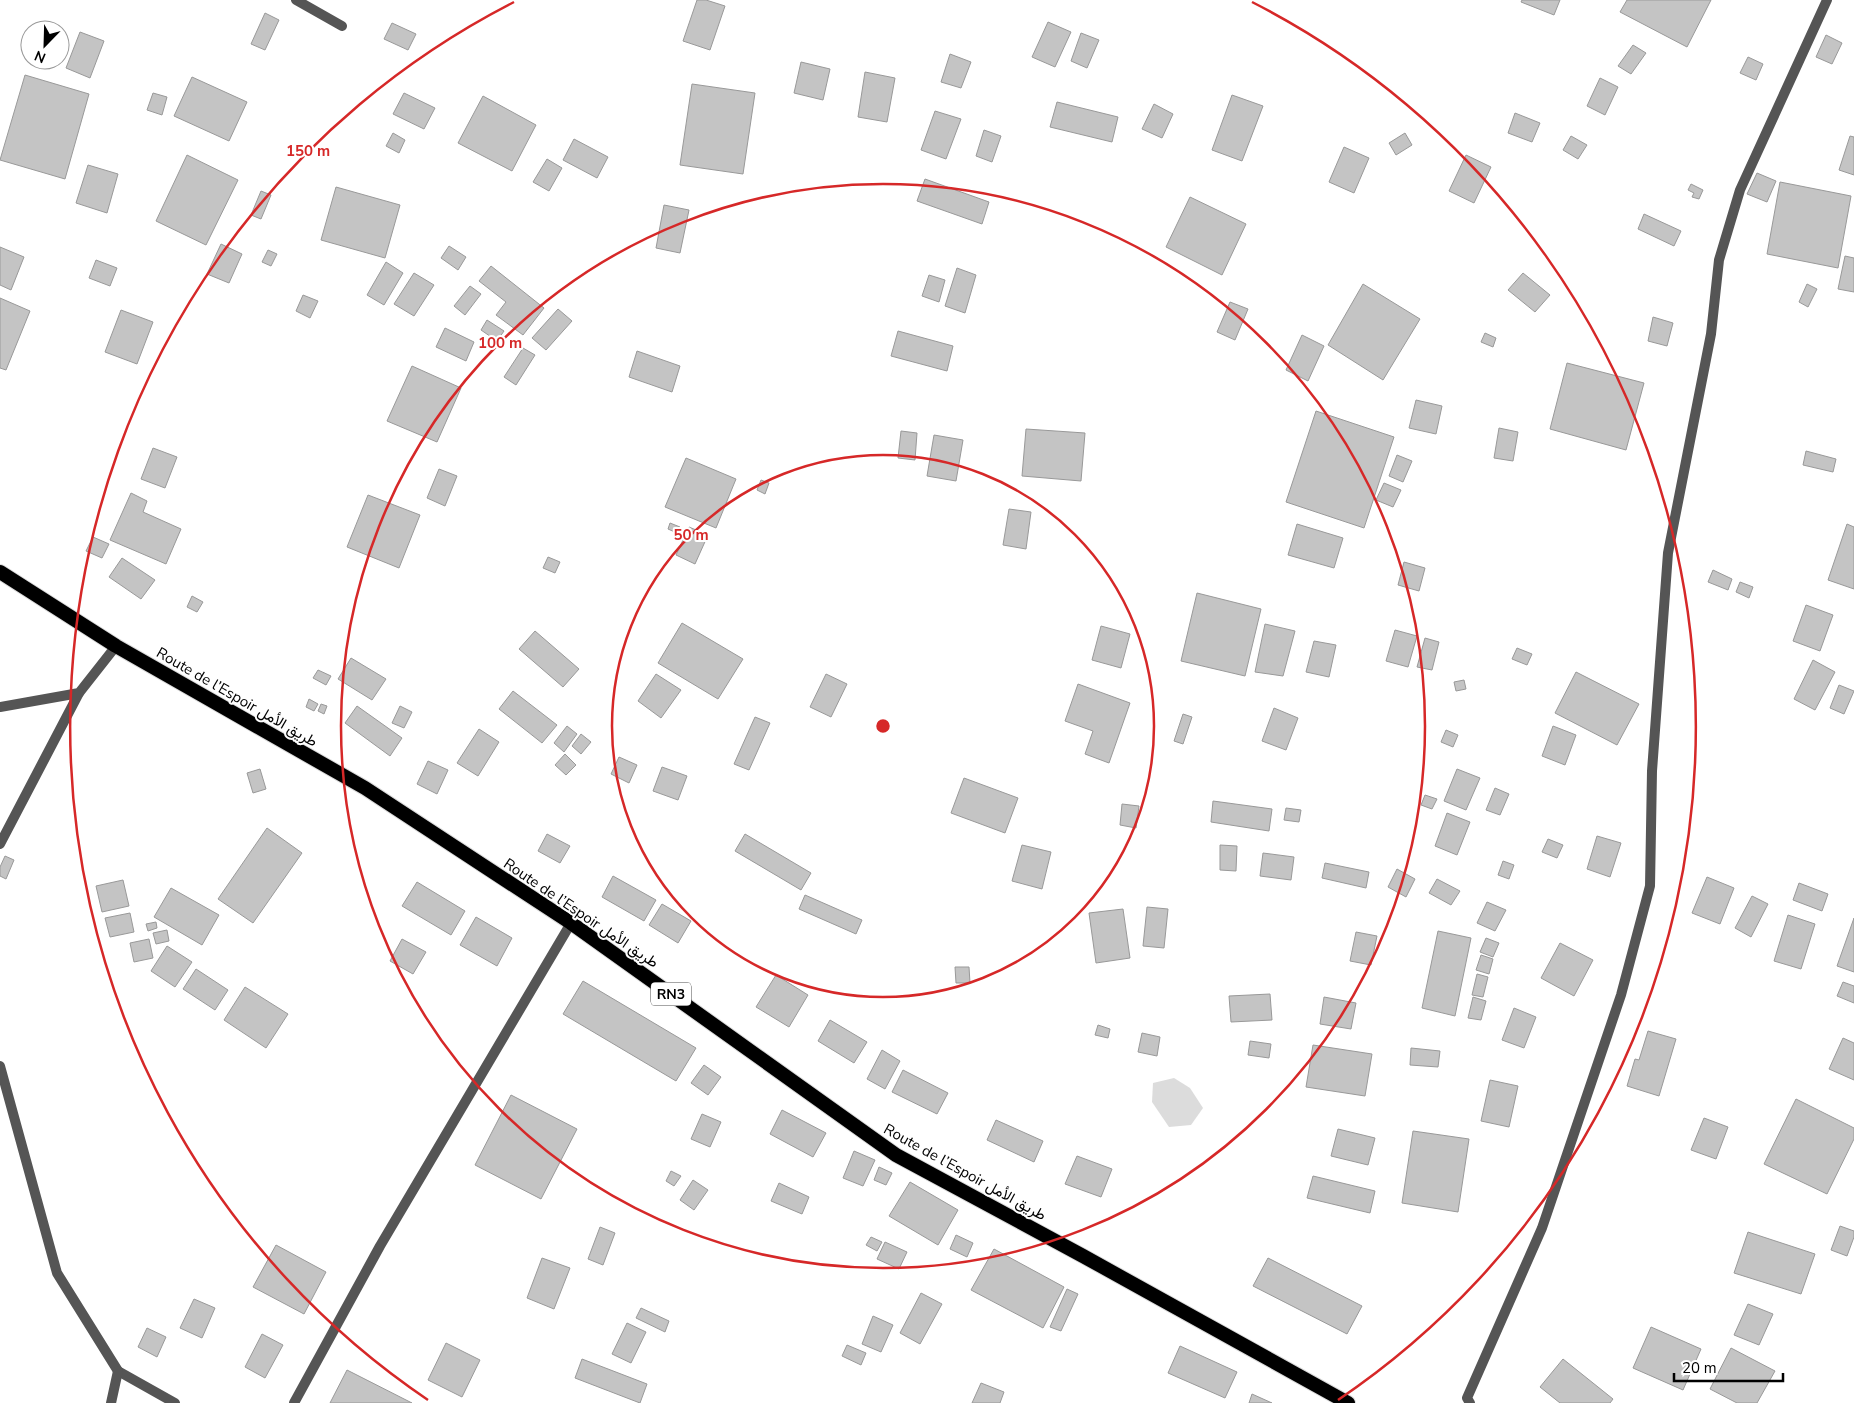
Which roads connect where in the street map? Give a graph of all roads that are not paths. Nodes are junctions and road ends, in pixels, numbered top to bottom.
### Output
1 (296, 0) edge
2 (1827, 0) edge
3 (342, 26) dead end
4 (0, 572) edge
5 (116, 646) junction
6 (79, 693) junction
7 (0, 707) edge
8 (0, 844) edge
9 (571, 923) junction
10 (0, 1066) edge
11 (118, 1371) junction
12 (111, 1403) edge
13 (175, 1403) edge
14 (294, 1403) edge
15 (1348, 1403) edge
16 (1470, 1403) edge

1 - 3 street
2 - 16 street
4 - 5 highway, Route de l’Espoir طريق الأمل / RN3
5 - 6 street
5 - 9 highway, Route de l’Espoir طريق الأمل / RN3
6 - 7 street
6 - 8 street
9 - 14 street
9 - 15 highway, Route de l’Espoir طريق الأمل / RN3
10 - 11 street
11 - 12 street
11 - 13 street

